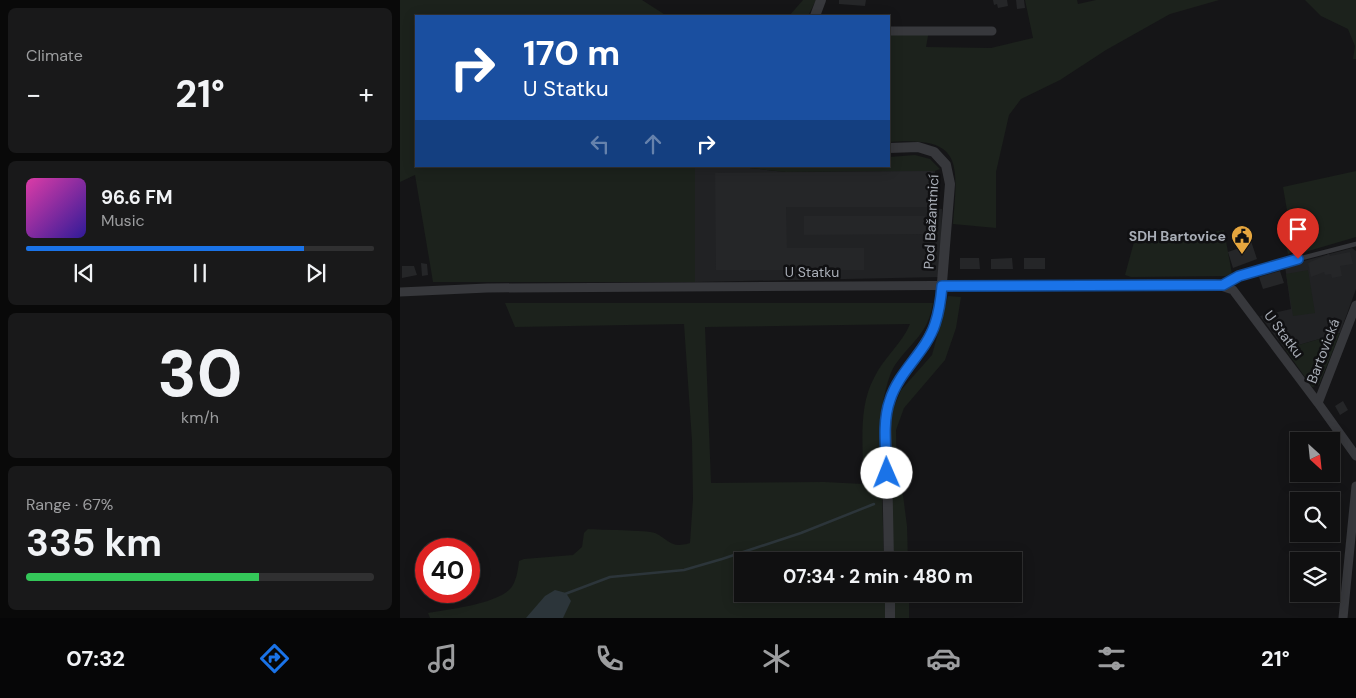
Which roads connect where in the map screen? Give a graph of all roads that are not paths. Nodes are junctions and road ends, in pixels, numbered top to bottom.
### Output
1 (821, 0) edge
2 (815, 15) edge
3 (890, 31) edge
4 (992, 31) dead end
5 (890, 148) edge
6 (1356, 244) edge
7 (1298, 259) joint
8 (1223, 285) junction
9 (942, 286) junction
10 (400, 292) edge
11 (1356, 305) edge
12 (1318, 403) junction
13 (1356, 456) edge
14 (1356, 486) edge
15 (889, 552) edge
16 (890, 602) edge
17 (890, 618) edge
18 (1343, 618) edge

1 - 2 street
3 - 4 street
5 - 9 street, Pod Bažantnicí
6 - 7 lane
7 - 8 street, U Statku
8 - 9 street, U Statku
8 - 12 street, U Statku
9 - 10 street, U Statku
9 - 15 street, Pod Bažantnicí
11 - 12 street, Bartovická
12 - 13 street, Bartovická
14 - 18 street
16 - 17 street

